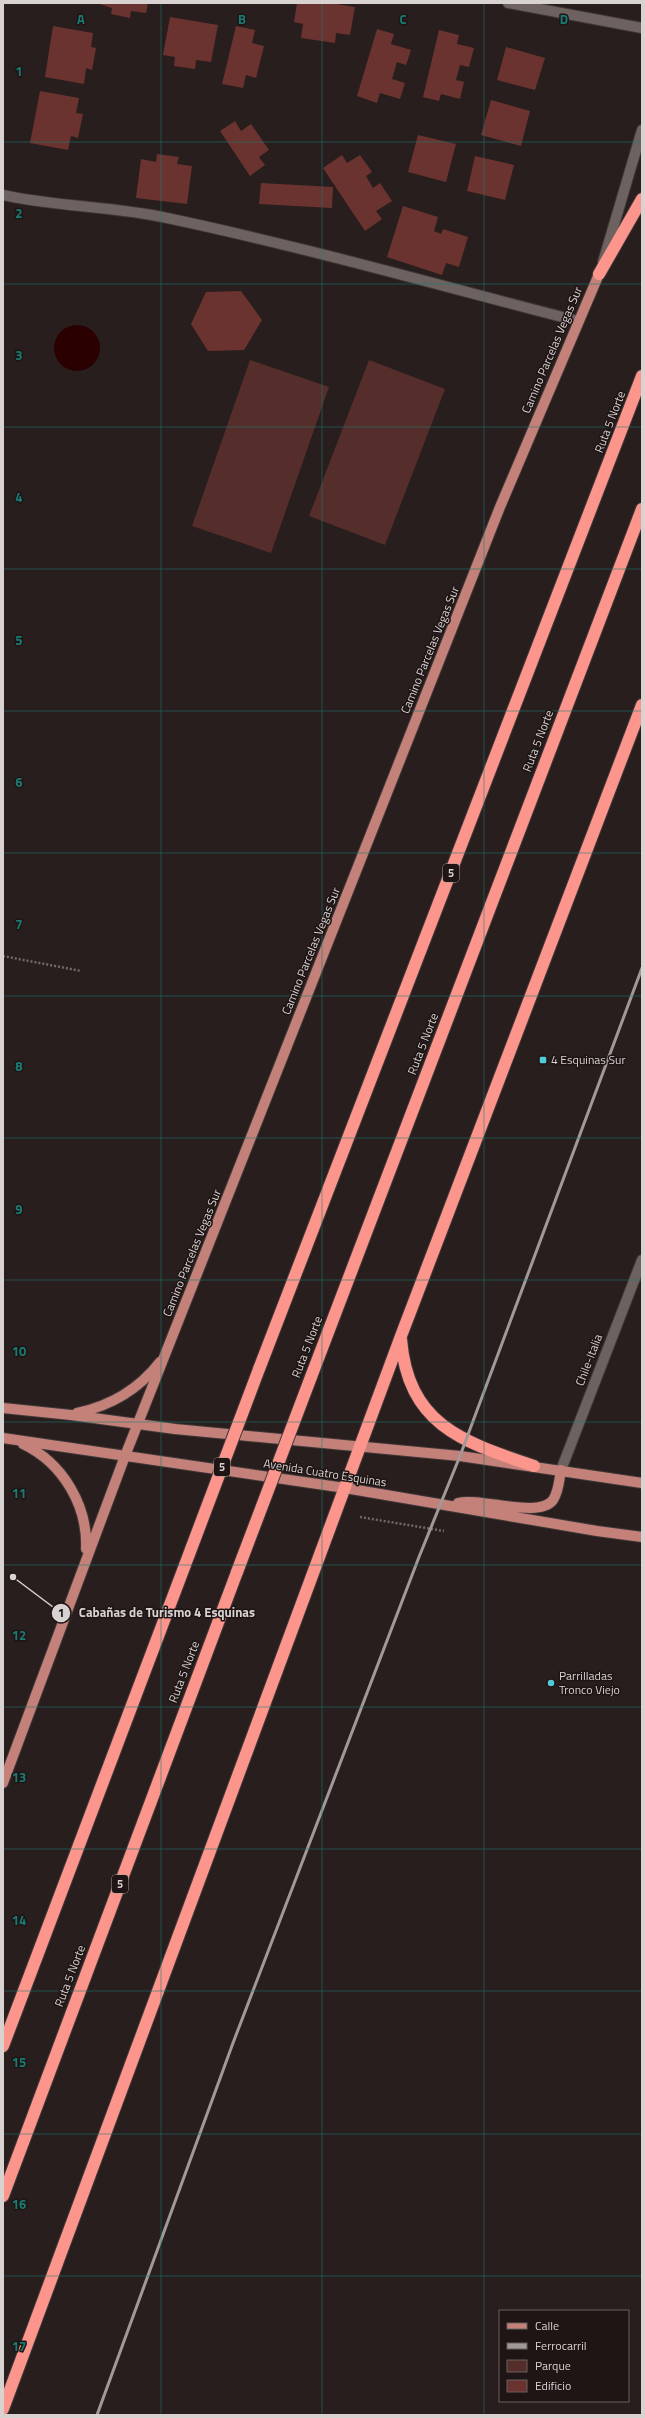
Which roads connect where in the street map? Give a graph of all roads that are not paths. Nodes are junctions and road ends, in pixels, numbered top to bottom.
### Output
1 (508, 3) edge
2 (642, 28) edge
3 (642, 130) edge
4 (3, 195) edge
5 (642, 198) edge
6 (599, 274) junction
7 (578, 321) junction
8 (642, 376) edge
9 (642, 509) edge
10 (642, 706) edge
11 (642, 1260) edge
12 (401, 1336) junction
13 (167, 1352) junction
14 (3, 1408) edge
15 (71, 1415) junction
16 (138, 1424) junction
17 (3, 1438) edge
18 (14, 1440) junction
19 (360, 1446) junction
20 (125, 1456) junction
21 (534, 1466) junction
22 (560, 1470) junction
23 (642, 1484) edge
24 (344, 1488) junction
25 (449, 1505) junction
26 (642, 1537) edge
27 (86, 1559) junction
28 (3, 1782) edge
29 (3, 2046) edge
30 (3, 2196) edge
31 (3, 2409) edge

1 - 2 street
3 - 6 street, Camino Parcelas Vegas Sur
4 - 7 street
5 - 6 highway
6 - 7 main road, Camino Parcelas Vegas Sur
7 - 13 main road, Camino Parcelas Vegas Sur
8 - 29 highway, Ruta 5 Norte / 5, bridge
9 - 30 highway, Ruta 5 Norte / 5, bridge
10 - 12 highway
11 - 22 street, Chile-Italia
12 - 19 highway
12 - 21 highway
13 - 15 main road
13 - 16 main road, Camino Parcelas Vegas Sur
14 - 15 main road
15 - 16 main road
16 - 19 main road
16 - 20 main road, Camino Parcelas Vegas Sur
17 - 18 main road, Avenida Cuatro Esquinas
18 - 20 main road, Avenida Cuatro Esquinas
18 - 27 main road
19 - 21 main road
19 - 24 highway
20 - 24 main road, Avenida Cuatro Esquinas
20 - 27 main road, Camino Parcelas Vegas Sur
21 - 22 main road
22 - 23 main road
22 - 25 main road
24 - 25 main road, Avenida Cuatro Esquinas
24 - 31 highway
25 - 26 main road, Avenida Cuatro Esquinas
27 - 28 main road, Camino Parcelas Vegas Sur

